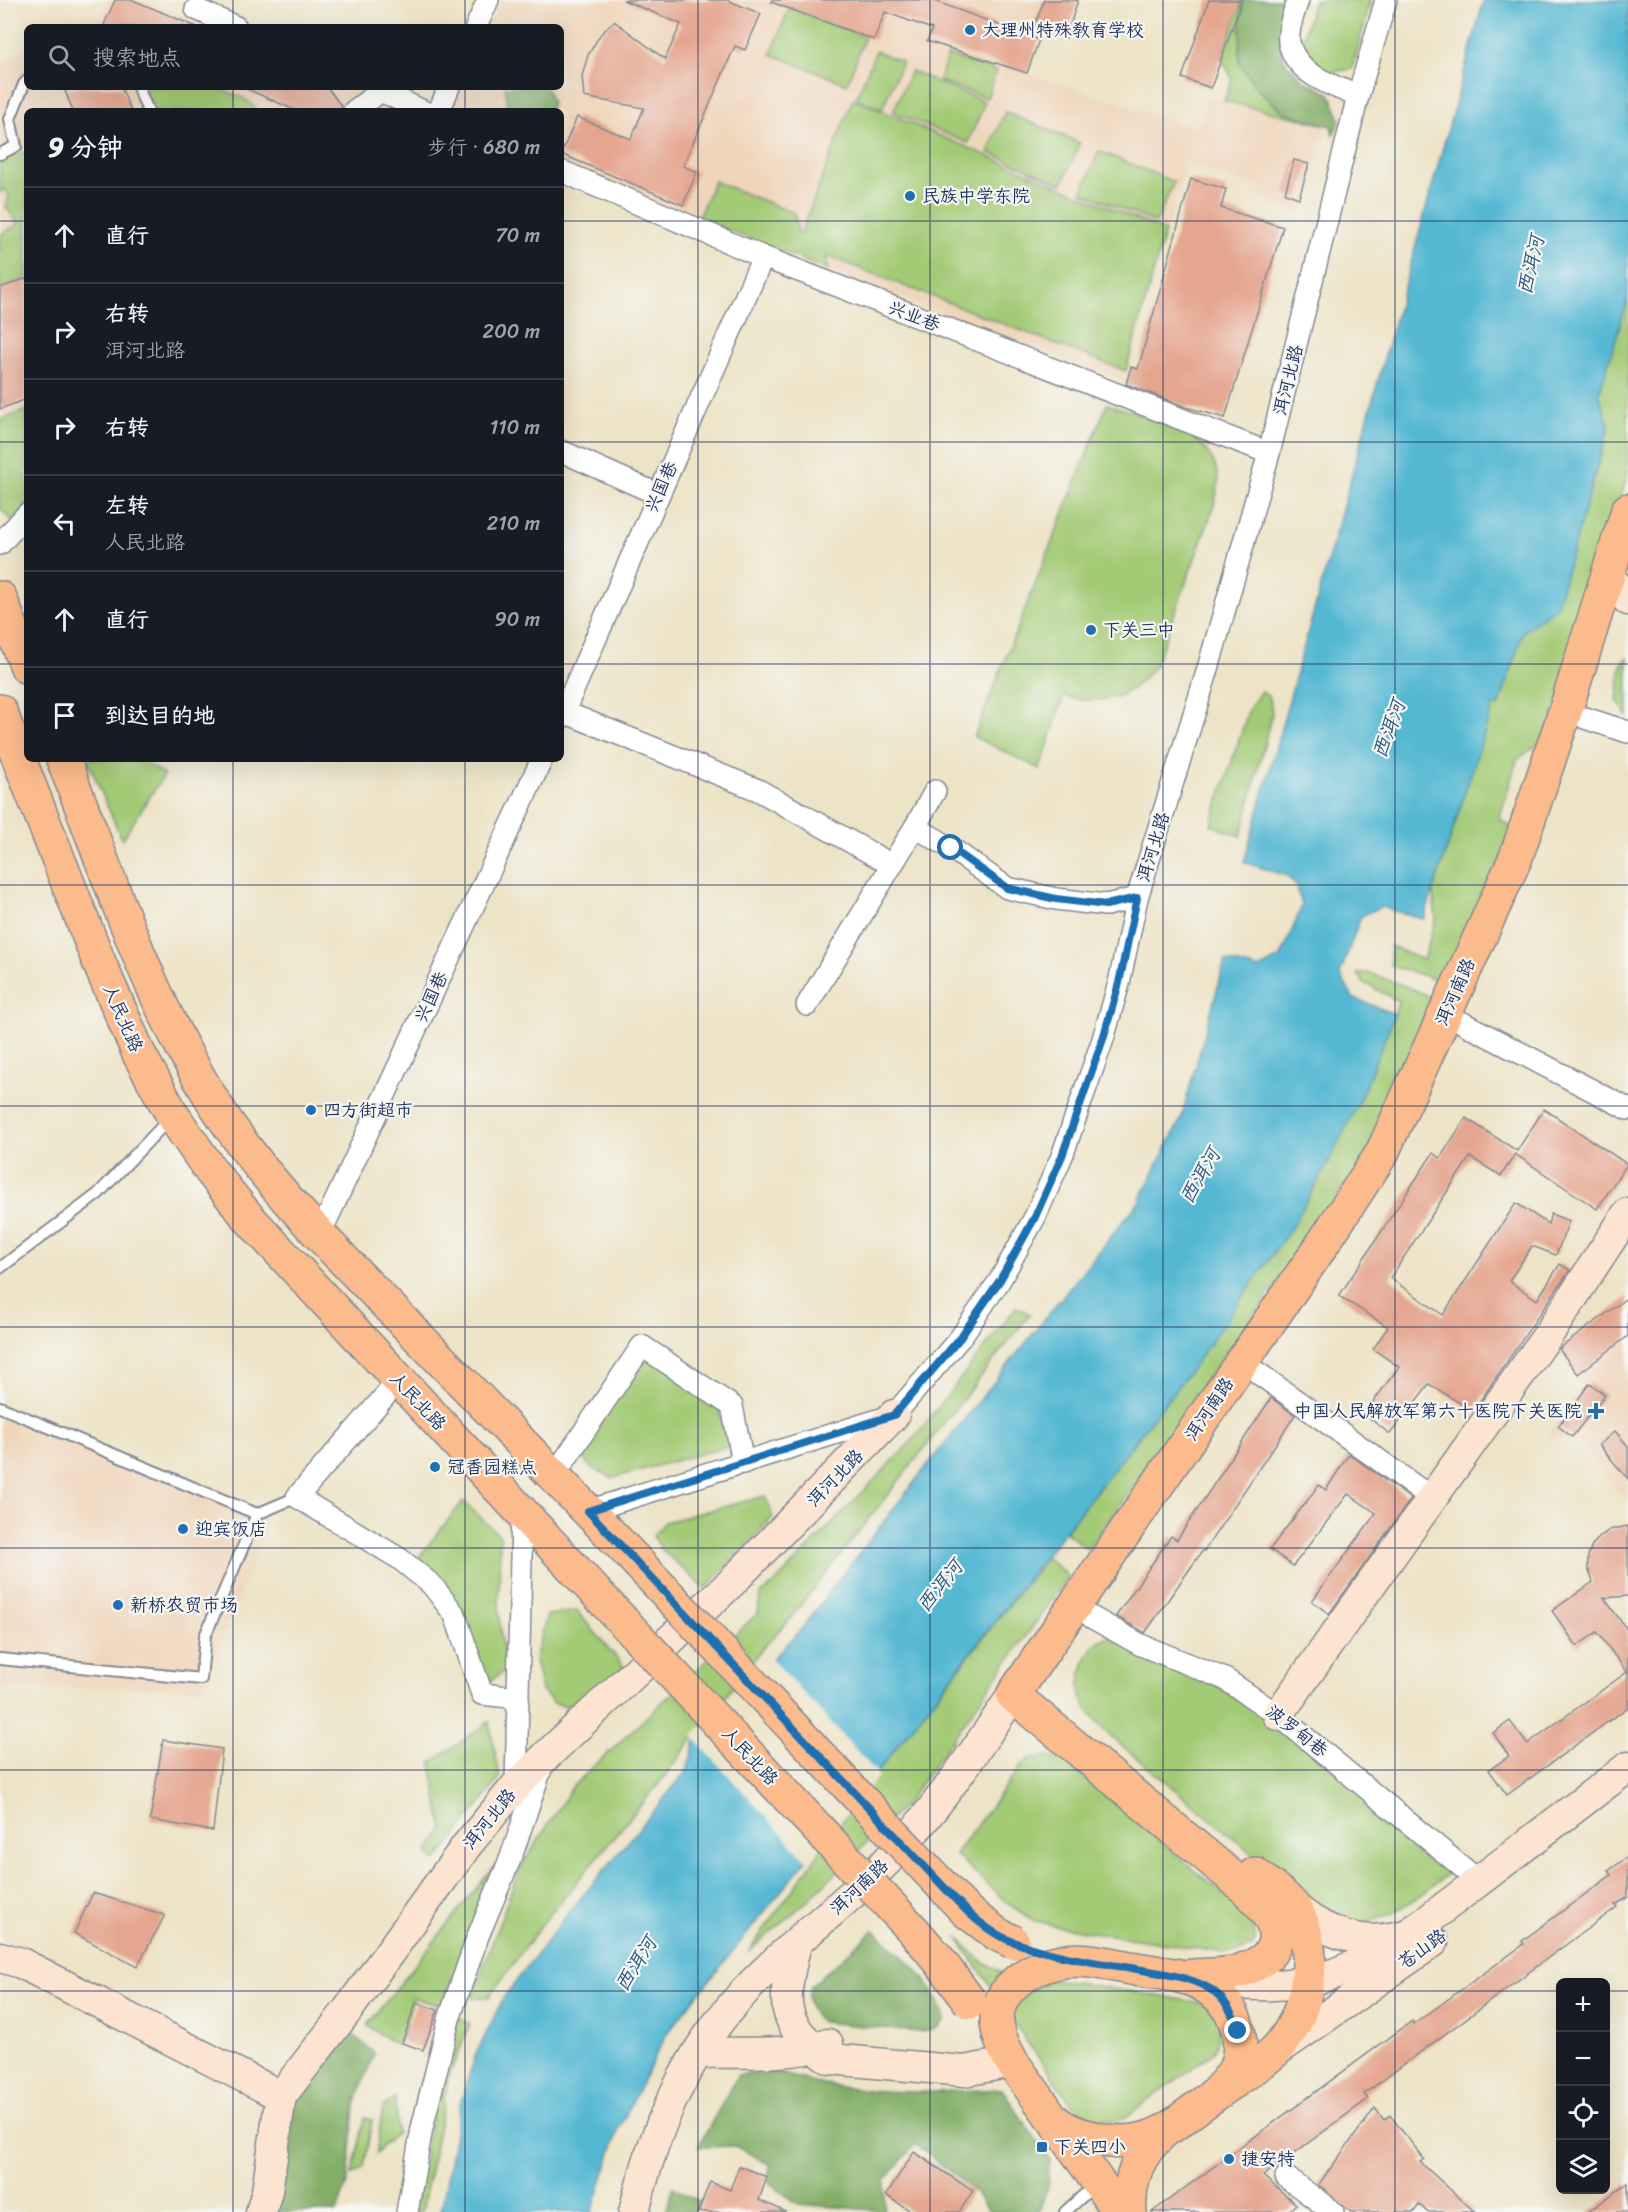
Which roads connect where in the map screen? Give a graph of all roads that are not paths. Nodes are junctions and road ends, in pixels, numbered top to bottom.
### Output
1 (488, 0) edge
2 (1298, 0) edge
3 (1386, 0) edge
4 (196, 9) dead end
5 (229, 24) edge
6 (477, 24) edge
7 (24, 84) edge
8 (139, 90) edge
9 (375, 90) edge
10 (378, 90) edge
11 (449, 90) edge
12 (1358, 96) junction
13 (147, 108) edge
14 (357, 108) edge
15 (417, 108) edge
16 (440, 108) edge
17 (16, 146) junction
18 (24, 148) edge
19 (0, 154) edge
20 (564, 172) edge
21 (763, 258) junction
22 (564, 452) edge
23 (1269, 453) junction
24 (657, 494) junction
25 (1628, 510) edge
26 (24, 517) edge
27 (0, 544) edge
28 (1622, 587) edge
29 (0, 598) edge
30 (24, 659) edge
31 (564, 710) edge
32 (0, 711) edge
33 (564, 716) edge
34 (1585, 718) junction
35 (1628, 732) edge
36 (64, 762) edge
37 (541, 762) edge
38 (935, 791) dead end
39 (915, 827) junction
40 (892, 865) junction
41 (1137, 898) junction
42 (807, 1005) dead end
43 (1463, 1023) junction
44 (1628, 1109) edge
45 (173, 1116) junction
46 (1628, 1214) edge
47 (320, 1234) junction
48 (0, 1268) edge
49 (1258, 1373) junction
50 (399, 1380) junction
51 (0, 1407) edge
52 (894, 1415) junction
53 (743, 1463) junction
54 (554, 1476) junction
55 (297, 1497) junction
56 (1433, 1499) junction
57 (588, 1511) junction
58 (522, 1512) junction
59 (257, 1514) junction
60 (1091, 1617) junction
61 (0, 1659) edge
62 (1026, 1694) junction
63 (518, 1698) junction
64 (1278, 1714) junction
65 (546, 1755) junction
66 (1628, 1767) edge
67 (516, 1786) junction
68 (1628, 1793) edge
69 (1479, 1881) junction
70 (1292, 1905) junction
71 (1424, 1923) junction
72 (796, 1943) junction
73 (0, 1957) edge
74 (1083, 1960) junction
75 (788, 1977) junction
76 (1184, 1977) junction
77 (1307, 1982) junction
78 (814, 2048) junction
79 (710, 2052) junction
80 (1266, 2059) junction
81 (1012, 2062) junction
82 (281, 2096) junction
83 (1210, 2098) junction
84 (1054, 2121) junction
85 (1163, 2132) junction
86 (1286, 2177) dead end
87 (1098, 2182) junction
88 (261, 2212) edge
89 (407, 2212) edge
90 (634, 2212) edge
91 (655, 2212) edge
92 (1065, 2212) edge
93 (1119, 2212) edge
94 (1130, 2212) edge
95 (1333, 2212) edge

1 - 6 street
2 - 12 street
3 - 12 street, 洱河北路
4 - 5 street
7 - 17 lane
8 - 13 lane
9 - 14 street
10 - 15 street
11 - 16 street
12 - 23 street, 洱河北路
17 - 18 lane
17 - 19 lane
20 - 21 street, 兴业巷
21 - 23 street, 兴业巷
21 - 24 street, 兴国巷
22 - 24 street
23 - 41 street, 洱河北路
24 - 31 street, 兴国巷
25 - 28 main road, 洱河南路
26 - 27 street
28 - 34 main road, 洱河南路
28 - 62 main road, 洱河南路
29 - 30 main road
32 - 45 main road, 人民北路
33 - 40 street
34 - 35 street
34 - 43 main road, 洱河南路
36 - 47 main road
37 - 47 street, 兴国巷
38 - 39 street
39 - 40 street
39 - 41 street
40 - 42 street
41 - 52 street, 洱河北路
43 - 44 street
43 - 49 main road, 洱河南路
45 - 48 lane
45 - 50 main road, 人民北路
46 - 56 main road
47 - 54 main road
49 - 56 street
49 - 60 main road, 洱河南路
50 - 55 street
50 - 58 main road, 人民北路
51 - 59 lane
52 - 53 street
52 - 65 main road, 洱河北路
53 - 54 street
53 - 57 street
54 - 57 main road
55 - 59 lane
55 - 63 street
56 - 64 main road
57 - 74 main road, bridge
58 - 63 street
58 - 81 main road, 人民北路, bridge
59 - 61 lane
60 - 62 main road, 洱河南路
60 - 64 street, 波罗甸巷
62 - 70 main road
62 - 72 main road, 洱河南路
62 - 75 main road, 洱河南路
62 - 76 main road
63 - 67 street
64 - 69 street, 波罗甸巷
65 - 67 main road, 洱河北路
65 - 89 street
66 - 69 main road, 苍山路
67 - 82 main road, 洱河北路
68 - 80 main road, 苍山路
69 - 71 main road, 苍山路
70 - 71 main road
70 - 77 main road
71 - 77 main road
72 - 75 main road
72 - 79 main road, 洱河南路
73 - 82 main road
74 - 76 main road
74 - 81 main road
75 - 78 main road
75 - 79 main road, 洱河南路
76 - 77 main road
76 - 83 main road
77 - 80 main road
78 - 79 main road
78 - 81 main road
79 - 90 main road, 洱河南路
79 - 91 main road, 洱河南路
80 - 83 main road, 苍山路
81 - 84 main road
82 - 88 main road, 洱河北路
83 - 85 main road
84 - 85 main road
84 - 87 main road
85 - 94 main road
86 - 95 street
87 - 92 lane
87 - 93 main road

